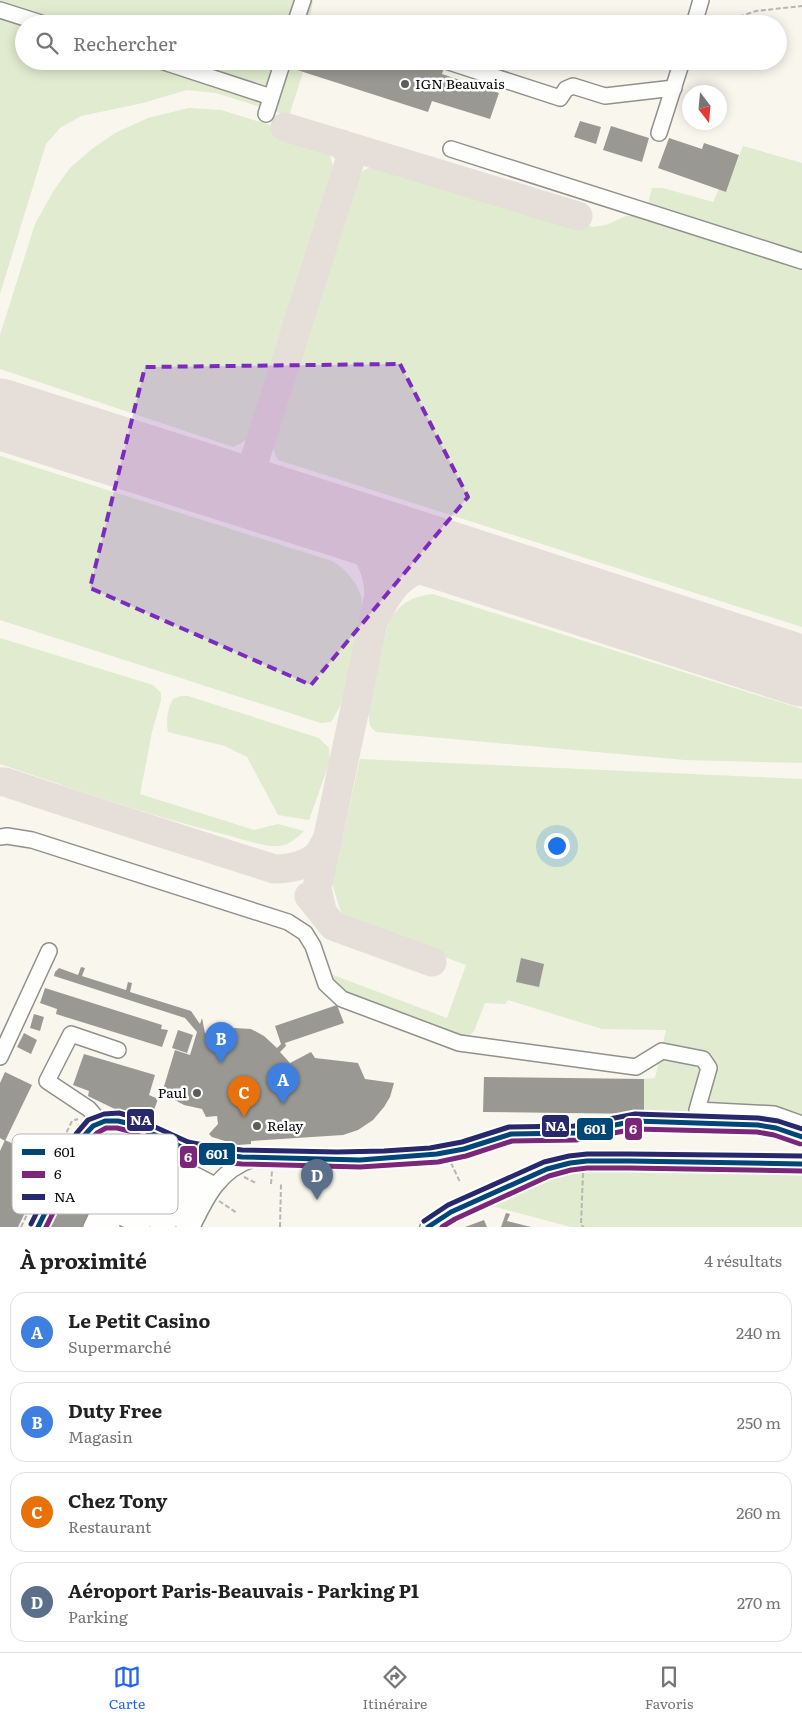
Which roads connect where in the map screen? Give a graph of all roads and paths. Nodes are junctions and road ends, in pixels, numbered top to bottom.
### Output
1 (303, 0) edge
2 (701, 0) edge
3 (802, 6) edge
4 (0, 10) edge
5 (16, 15) edge
6 (298, 15) edge
7 (697, 15) edge
8 (744, 15) edge
9 (189, 70) edge
10 (280, 70) edge
11 (474, 70) edge
12 (679, 70) edge
13 (674, 88) junction
14 (271, 96) junction
15 (266, 114) dead end
16 (659, 133) dead end
17 (451, 149) dead end
18 (802, 261) edge
19 (0, 837) edge
20 (49, 951) dead end
21 (118, 1050) dead end
22 (0, 1056) edge
23 (78, 1119) dead end
24 (100, 1122) junction
25 (802, 1124) edge
26 (66, 1134) edge
27 (85, 1134) edge
28 (150, 1134) edge
29 (802, 1137) edge
30 (178, 1146) edge
31 (446, 1153) junction
32 (268, 1157) junction
33 (802, 1164) edge
34 (583, 1173) dead end
35 (243, 1176) dead end
36 (460, 1182) dead end
37 (256, 1183) dead end
38 (178, 1184) edge
39 (271, 1184) dead end
40 (281, 1184) dead end
41 (178, 1203) edge
42 (178, 1203) edge
43 (203, 1207) edge
44 (238, 1213) dead end
45 (27, 1214) edge
46 (44, 1214) edge
47 (111, 1214) edge
48 (130, 1214) edge
49 (146, 1214) edge
50 (21, 1227) edge
51 (38, 1227) edge
52 (112, 1227) edge
53 (142, 1227) edge
54 (168, 1227) edge
55 (280, 1227) edge
56 (428, 1227) edge
57 (584, 1227) edge

1 - 6 street
2 - 7 street
3 - 8 path
4 - 5 street
9 - 14 street
10 - 14 street
11 - 13 street
12 - 13 street
13 - 16 street
14 - 15 street
17 - 18 street
19 - 25 street
20 - 22 street
21 - 24 street
23 - 26 path
24 - 27 street
24 - 28 street
29 - 31 street
30 - 32 street
31 - 32 street
31 - 36 path
32 - 39 path
32 - 43 street
33 - 56 street
34 - 57 path
35 - 37 path
38 - 43 street
40 - 55 path
41 - 43 street
42 - 43 street
43 - 44 path
45 - 50 path
46 - 51 street
47 - 52 street
48 - 53 street
49 - 54 street

